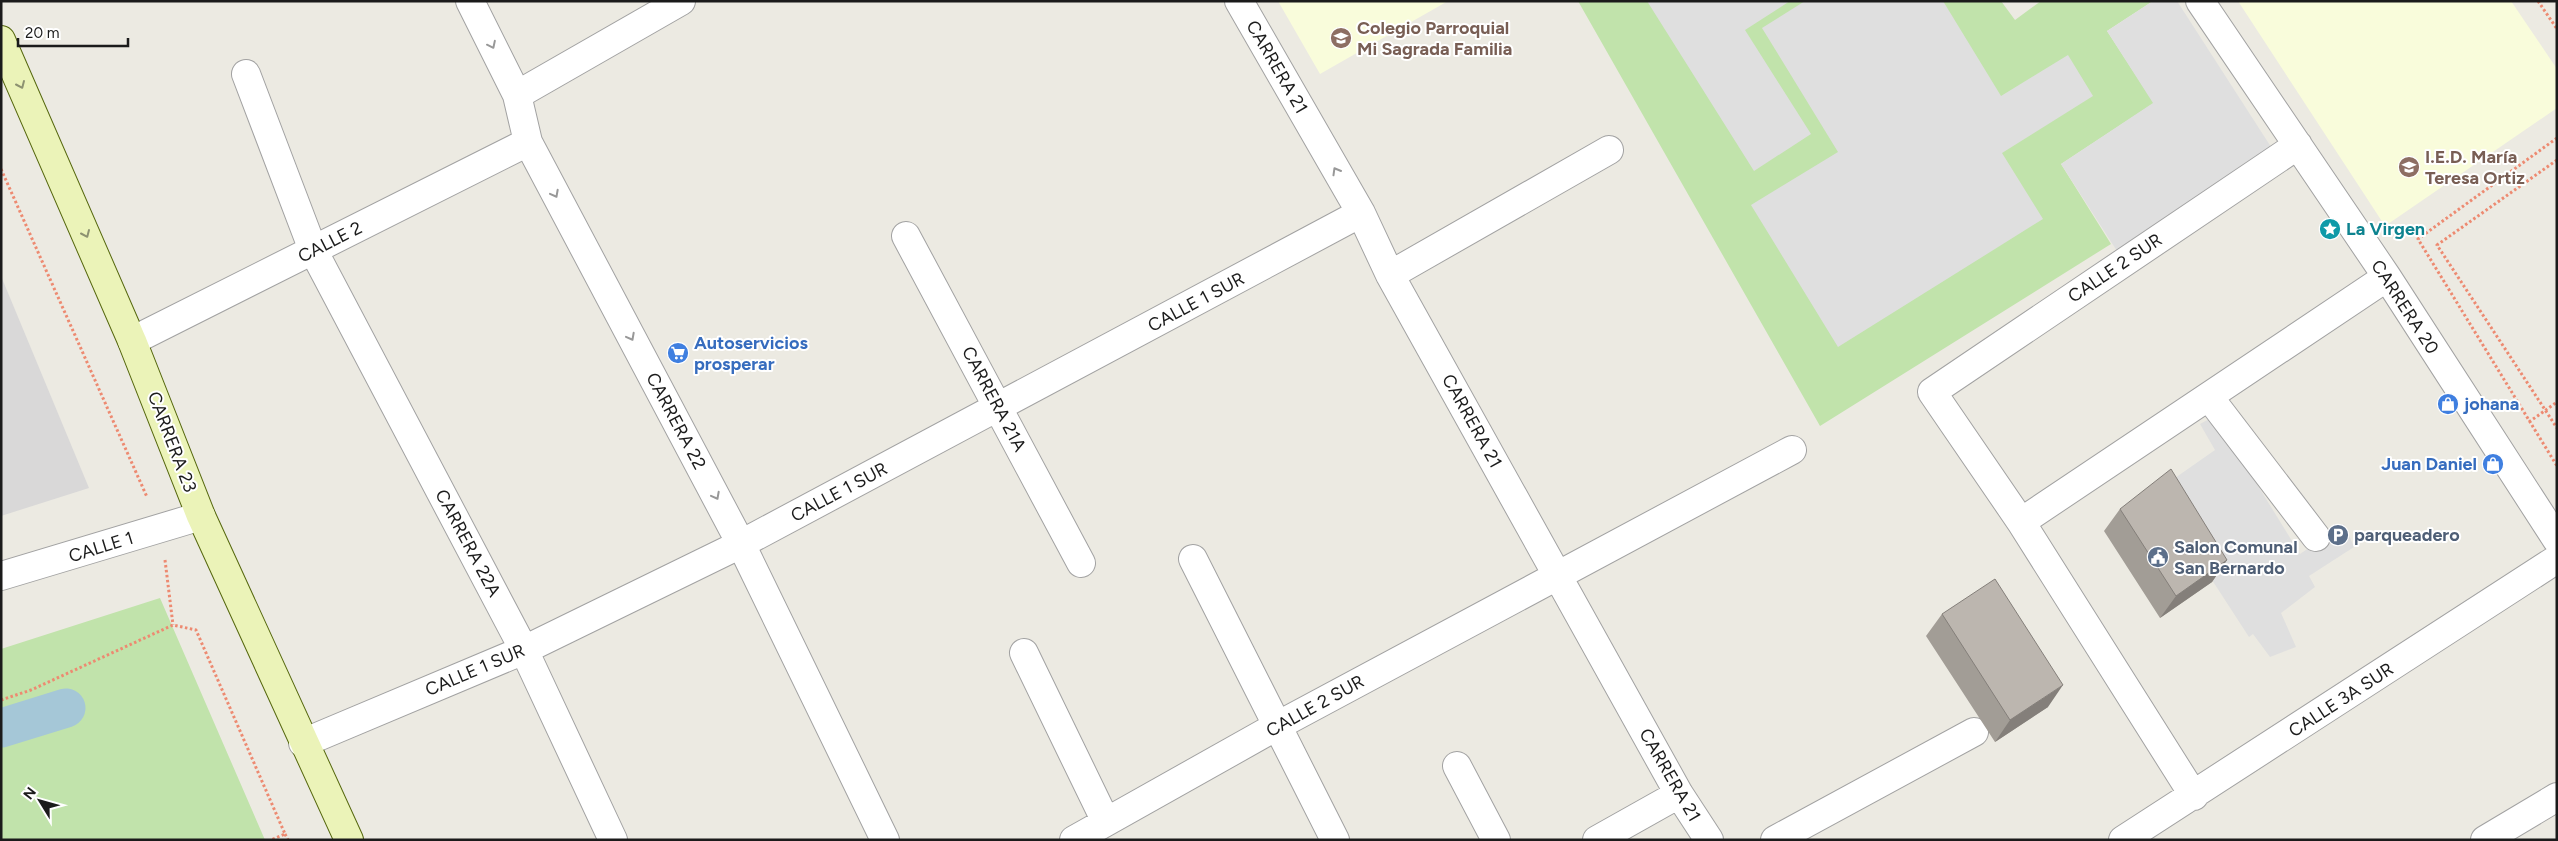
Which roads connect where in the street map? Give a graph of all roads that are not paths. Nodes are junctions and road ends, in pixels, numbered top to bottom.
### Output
1 (470, 1) edge
2 (681, 1) edge
3 (1239, 1) edge
4 (2200, 1) edge
5 (1, 40) edge
6 (246, 74) dead end
7 (517, 95) junction
8 (528, 142) junction
9 (2298, 145) junction
10 (1609, 150) dead end
11 (1361, 213) junction
12 (906, 236) dead end
13 (313, 250) junction
14 (1390, 275) junction
15 (2387, 278) junction
16 (132, 341) junction
17 (2210, 396) junction
18 (999, 407) junction
19 (1792, 450) dead end
20 (201, 516) junction
21 (2021, 522) junction
22 (2316, 537) dead end
23 (2557, 540) edge
24 (741, 544) junction
25 (1193, 559) dead end
26 (2557, 559) edge
27 (1082, 563) dead end
28 (1558, 574) junction
29 (1, 576) edge
30 (524, 650) junction
31 (1024, 653) dead end
32 (1277, 726) junction
33 (1974, 732) dead end
34 (304, 743) junction
35 (1457, 766) dead end
36 (1679, 794) junction
37 (2194, 796) junction
38 (2557, 797) edge
39 (1106, 822) junction
40 (349, 840) edge
41 (612, 840) edge
42 (884, 840) edge
43 (1074, 840) edge
44 (1335, 840) edge
45 (1496, 840) edge
46 (1597, 840) edge
47 (1709, 840) edge
48 (1775, 840) edge
49 (2124, 840) edge
50 (2486, 840) edge

1 -> 7 street, CARRERA 22
2 - 7 street
11 -> 3 street, CARRERA 21
4 - 9 street, CARRERA 20
5 -> 16 street, CARRERA 23
6 - 13 street, CARRERA 22A
7 - 8 street, CARRERA 22
8 - 13 street, CALLE 2
8 -> 24 street, CARRERA 22
9 - 15 street, CARRERA 20
9 - 21 street, CALLE 2 SUR
10 - 14 street
11 - 14 street, CARRERA 21
11 - 18 street, CALLE 1 SUR
12 - 18 street, CARRERA 21A
13 - 16 street, CALLE 2
13 - 30 street, CARRERA 22A
14 - 28 street, CARRERA 21
15 - 17 street
15 - 23 street, CARRERA 20
16 - 20 street, CARRERA 23
17 - 21 street
17 - 22 street
18 - 24 street, CALLE 1 SUR
18 - 27 street, CARRERA 21A
19 - 28 street, CALLE 2 SUR
20 - 29 street, CALLE 1
20 - 34 street, CARRERA 23
21 - 37 street
24 - 30 street, CALLE 1 SUR
24 - 42 street, CARRERA 22
25 - 32 street
26 - 37 street, CALLE 3A SUR
28 - 32 street, CALLE 2 SUR
28 - 36 street, CARRERA 21
30 - 34 street, CALLE 1 SUR
30 - 41 street, CARRERA 22A
31 - 39 street
32 - 39 street, CALLE 2 SUR
32 - 44 street
33 - 48 street
34 - 40 street, CARRERA 23
35 - 45 street
36 - 46 street
36 - 47 street, CARRERA 21
37 - 49 street, CALLE 3A SUR
38 - 50 street
39 - 43 street, CALLE 2 SUR

